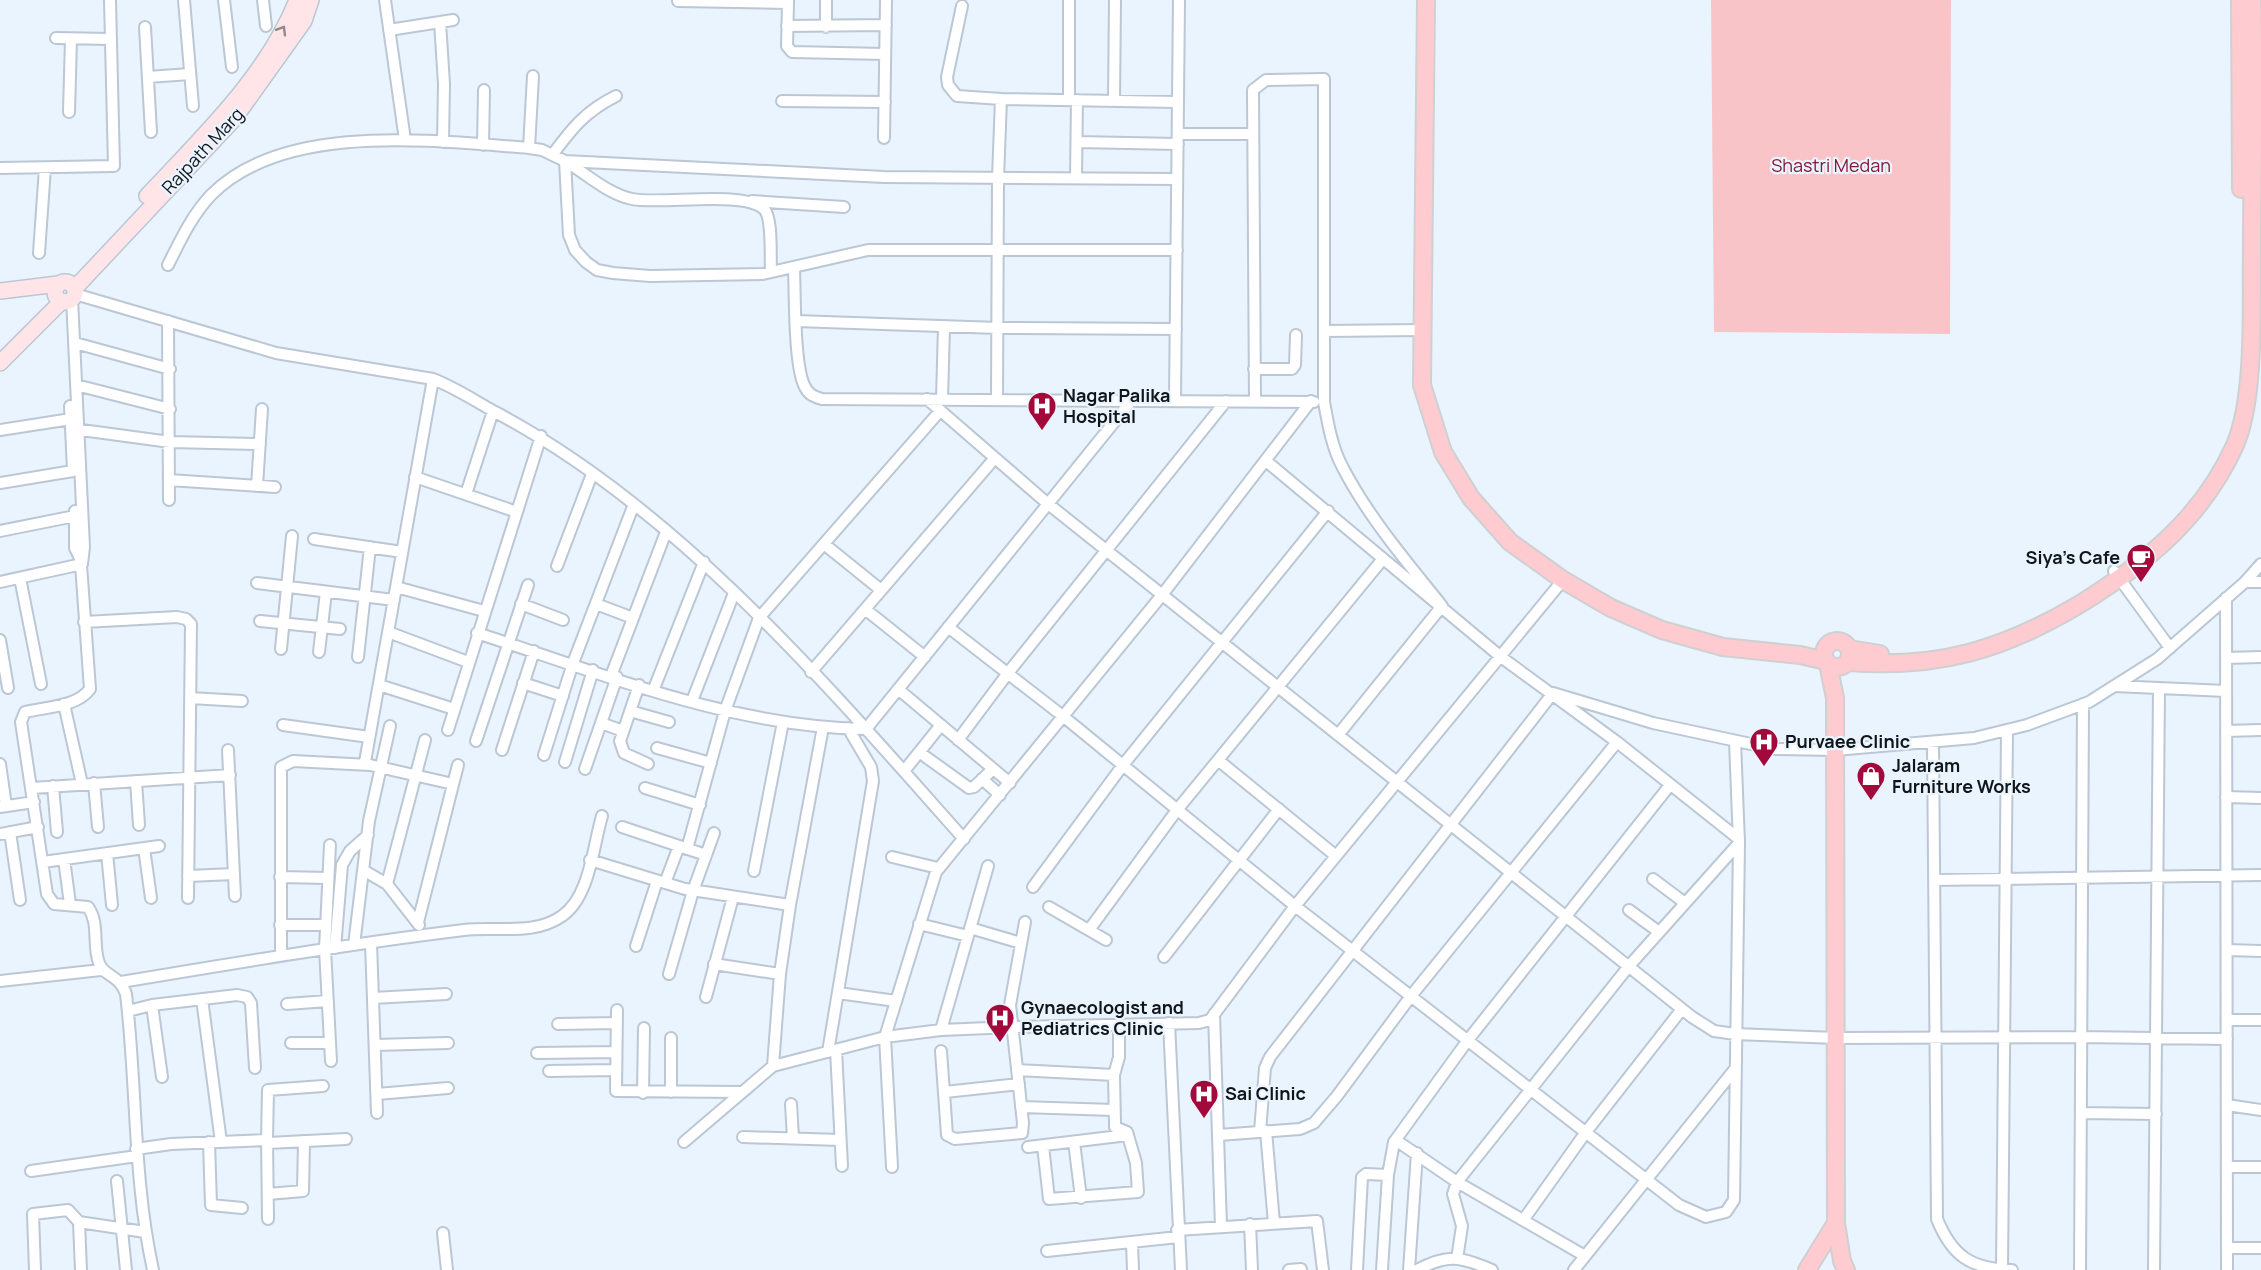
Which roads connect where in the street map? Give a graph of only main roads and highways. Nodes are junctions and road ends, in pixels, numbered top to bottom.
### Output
1 (297, 0) edge
2 (311, 0) edge
3 (1426, 0) edge
4 (2249, 4) edge
5 (2252, 74) edge
6 (0, 291) edge
7 (65, 293) junction
8 (0, 299) edge
9 (2251, 335) edge
10 (0, 350) edge
11 (0, 363) edge
12 (1837, 658) junction
13 (1836, 1223) junction
14 (1807, 1270) edge
15 (1846, 1270) edge

7 -> 1 main road, Rajpath Marg
2 - 7 main road, Rajpath Marg
3 - 12 main road
4 - 5 main road
5 - 9 main road
6 - 7 main road
7 - 8 main road
7 - 10 main road, Rajpath Marg
7 - 11 main road, Rajpath Marg
9 - 12 main road
12 - 13 main road
13 - 14 main road
13 - 15 main road

